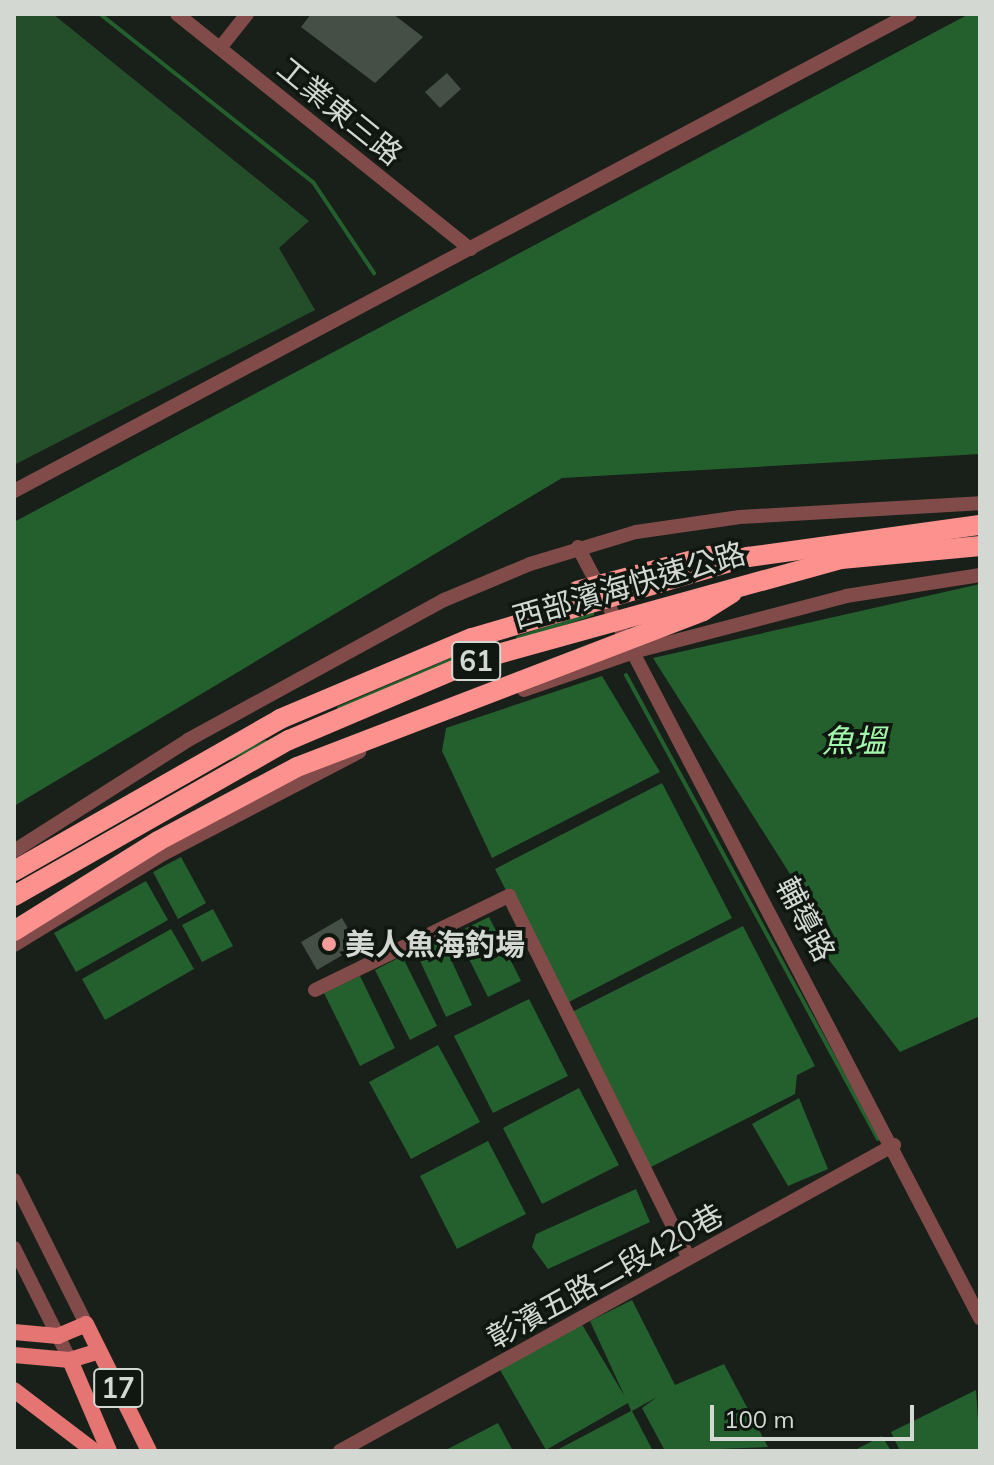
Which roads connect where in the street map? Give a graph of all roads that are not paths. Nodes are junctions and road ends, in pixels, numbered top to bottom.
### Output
1 (177, 14) edge
2 (247, 14) edge
3 (910, 14) edge
4 (220, 48) junction
5 (470, 249) junction
6 (14, 491) edge
7 (980, 503) edge
8 (980, 525) edge
9 (980, 546) edge
10 (578, 547) junction
11 (980, 575) edge
12 (747, 583) junction
13 (637, 651) junction
14 (14, 851) edge
15 (14, 868) edge
16 (14, 896) edge
17 (14, 931) edge
18 (14, 945) edge
19 (315, 990) dead end
20 (894, 1145) junction
21 (14, 1180) edge
22 (14, 1248) edge
23 (689, 1258) junction
24 (980, 1318) edge
25 (86, 1324) junction
26 (14, 1332) edge
27 (58, 1336) junction
28 (99, 1351) junction
29 (14, 1355) edge
30 (70, 1360) junction
31 (14, 1390) edge
32 (94, 1451) edge
33 (109, 1451) edge
34 (149, 1451) edge
35 (340, 1451) edge

1 - 4 street, 工業東三路
2 - 4 street
3 - 5 street
4 - 5 street, 工業東三路
5 - 6 street
7 - 10 street
8 - 15 highway, 西部濱海快速公路
9 - 12 highway, 西部濱海快速公路 / 61
10 - 13 street, 輔導路
10 - 14 street
11 - 13 street
12 - 16 highway, 西部濱海快速公路 / 61
12 - 17 highway
13 - 18 street
13 - 20 street, 輔導路
19 - 23 street
20 - 23 street, 彰濱五路二段420巷
20 - 24 street, 輔導路
21 - 25 street
22 - 27 street
23 - 35 street, 彰濱五路二段420巷
25 - 27 main road, 17
25 - 28 main road, 17
26 - 27 main road, 17
27 - 30 street
28 - 30 main road, 17
28 - 34 main road, 17
29 - 30 main road, 17
30 - 33 main road, 17
31 - 32 main road

